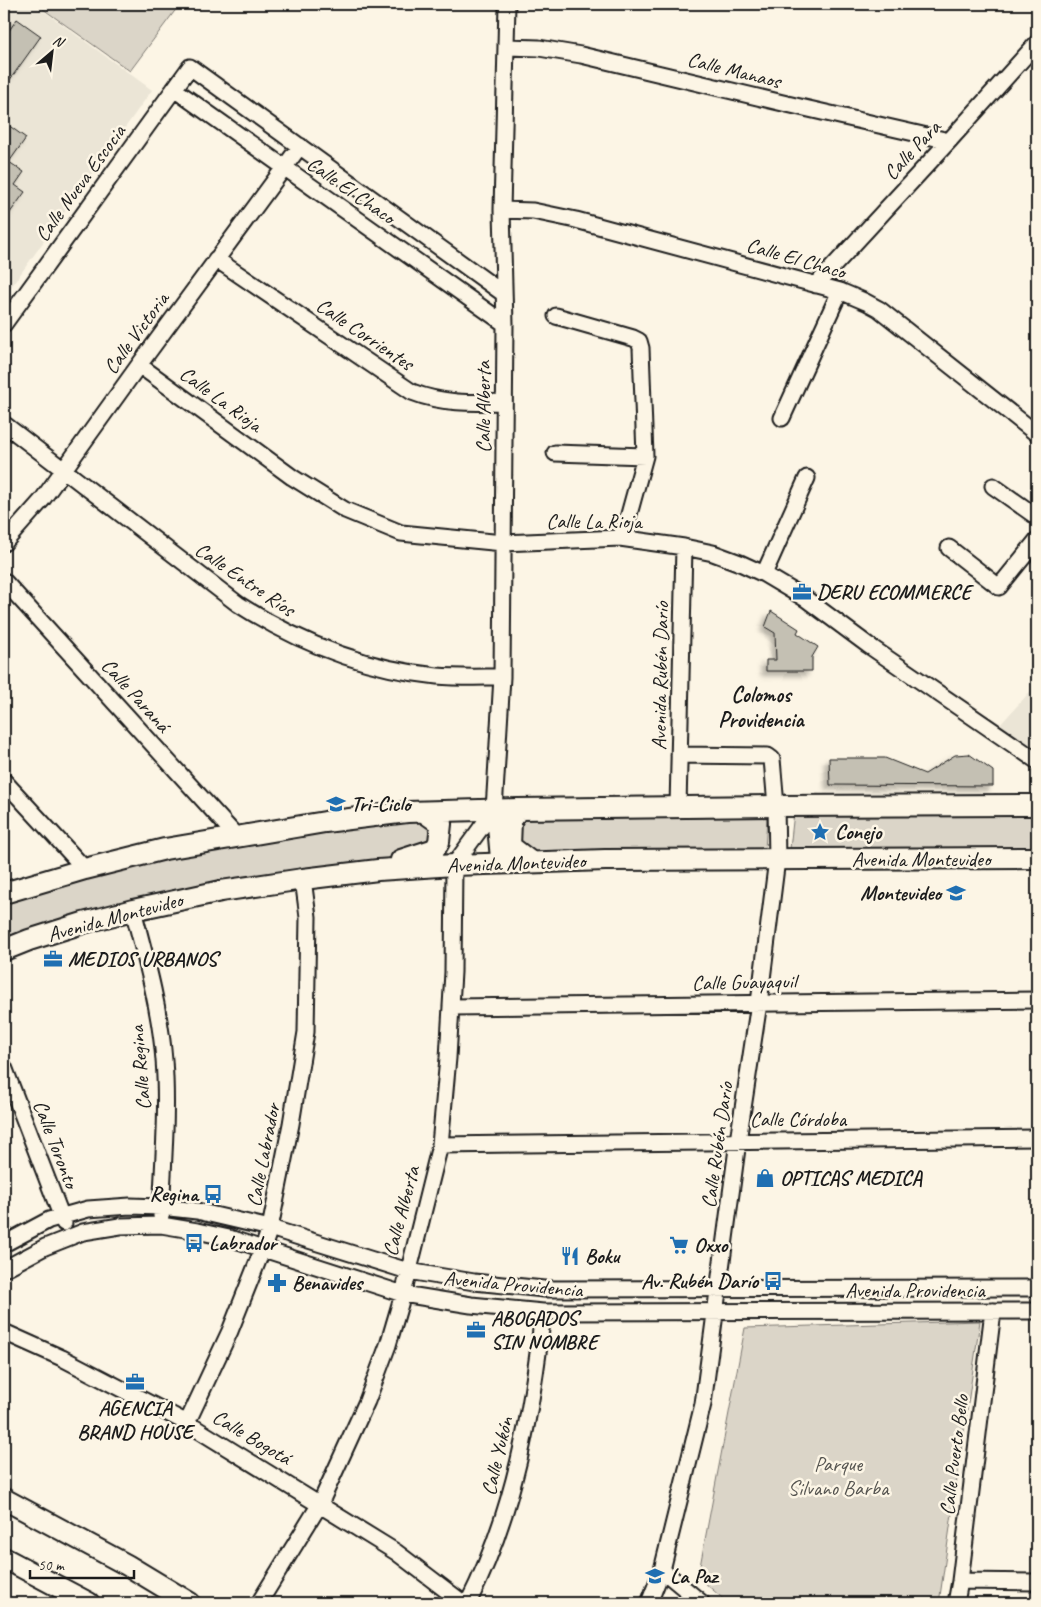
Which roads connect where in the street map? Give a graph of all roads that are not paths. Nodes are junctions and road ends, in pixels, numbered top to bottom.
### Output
1 (508, 4) edge
2 (1037, 43) edge
3 (507, 47) junction
4 (190, 67) joint
5 (174, 89) junction
6 (949, 141) junction
7 (300, 146) junction
8 (284, 168) junction
9 (502, 210) junction
10 (216, 259) junction
11 (816, 285) junction
12 (840, 291) junction
13 (504, 294) junction
14 (556, 316) dead end
15 (4, 324) edge
16 (504, 324) junction
17 (139, 365) junction
18 (504, 402) junction
19 (782, 418) dead end
20 (4, 424) edge
21 (1037, 434) edge
22 (555, 453) dead end
23 (645, 456) junction
24 (64, 470) junction
25 (807, 478) dead end
26 (993, 486) dead end
27 (1037, 517) edge
28 (620, 538) junction
29 (1037, 540) edge
30 (4, 543) edge
31 (503, 543) junction
32 (684, 547) junction
33 (949, 548) dead end
34 (764, 574) junction
35 (4, 581) edge
36 (502, 677) junction
37 (679, 756) junction
38 (1037, 761) edge
39 (4, 781) edge
40 (1037, 805) edge
41 (776, 806) junction
42 (678, 807) junction
43 (518, 809) junction
44 (494, 810) junction
45 (424, 812) junction
46 (237, 837) junction
47 (1037, 858) edge
48 (777, 859) junction
49 (531, 862) junction
50 (500, 864) junction
51 (454, 865) junction
52 (85, 869) junction
53 (378, 870) junction
54 (303, 878) junction
55 (4, 893) edge
56 (133, 910) junction
57 (4, 950) edge
58 (1037, 1000) edge
59 (759, 1003) junction
60 (451, 1007) junction
61 (4, 1067) edge
62 (1037, 1138) edge
63 (738, 1141) junction
64 (440, 1145) junction
65 (161, 1207) junction
66 (61, 1215) junction
67 (161, 1225) junction
68 (270, 1228) junction
69 (70, 1236) junction
70 (4, 1244) edge
71 (263, 1248) junction
72 (4, 1269) edge
73 (408, 1271) junction
74 (1037, 1288) edge
75 (718, 1289) junction
76 (403, 1294) junction
77 (993, 1311) junction
78 (1037, 1311) edge
79 (543, 1312) junction
80 (715, 1312) junction
81 (4, 1332) edge
82 (188, 1423) junction
83 (4, 1499) edge
84 (320, 1504) junction
85 (4, 1558) edge
86 (662, 1570) junction
87 (960, 1581) junction
88 (1037, 1582) edge
89 (89, 1603) edge
90 (190, 1603) edge
91 (259, 1603) edge
92 (463, 1603) edge
93 (468, 1603) edge
94 (649, 1603) edge
95 (702, 1603) edge
96 (956, 1603) edge

1 - 3 street, Calle Alberta
2 - 6 street, Calle Para
3 - 6 street, Calle Manaos
3 - 9 street, Calle Alberta
4 - 5 street, Calle Nueva Escocia
4 - 7 street, Calle El Chaco
5 - 8 street, Calle El Chaco
5 - 15 street, Calle Nueva Escocia
6 - 11 street, Calle Para
7 - 8 street, Calle Victoria
7 - 13 street, Calle El Chaco
8 - 10 street, Calle Victoria
8 - 16 street, Calle El Chaco
9 - 11 street, Calle El Chaco
9 - 13 street, Calle Alberta
10 - 17 street, Calle Victoria
10 - 18 street, Calle Corrientes
11 - 12 street, Calle El Chaco
12 - 19 street
12 - 21 street, Calle El Chaco
13 - 16 street, Calle Alberta
14 - 23 street
16 - 18 street, Calle Alberta
17 - 24 street, Calle Victoria
17 - 31 street, Calle La Rioja
18 - 31 street, Calle Alberta
20 - 24 street, Calle Entre Ríos
22 - 23 street
23 - 28 street
24 - 30 street, Calle Victoria
24 - 36 street, Calle Entre Ríos
25 - 34 street
26 - 27 street
28 - 31 street, Calle La Rioja
28 - 32 street, Calle La Rioja
29 - 33 street
31 - 36 street, Calle Alberta
32 - 34 street, Calle La Rioja
32 - 37 street, Avenida Rubén Darío
34 - 38 street, Calle La Rioja
35 - 46 street, Calle Paraná
36 - 44 street, Calle Alberta
37 - 41 street, Calle Rubén Darío
37 - 42 street, Avenida Rubén Darío
39 - 52 street
40 - 41 street
41 - 42 street
41 - 48 street, Calle Rubén Darío
42 - 43 street
43 - 44 street
43 - 49 street
44 - 45 street
44 - 50 street, Calle Alberta
44 - 51 street
45 - 46 street
45 - 53 street
46 - 52 street
47 - 48 street, Avenida Montevideo
48 - 49 street, Avenida Montevideo
48 - 59 street, Calle Rubén Darío
49 - 50 street, Avenida Montevideo
50 - 51 street, Avenida Montevideo
51 - 53 street, Avenida Montevideo
51 - 60 street, Calle Alberta
52 - 55 street
53 - 54 street, Avenida Montevideo
54 - 56 street, Avenida Montevideo
54 - 68 street, Calle Labrador
56 - 57 street, Avenida Montevideo
56 - 65 street, Calle Regina
58 - 59 street, Calle Guayaquil
59 - 60 street, Calle Guayaquil
59 - 63 street, Calle Rubén Darío
60 - 64 street, Calle Alberta
61 - 66 street, Calle Toronto
62 - 63 street, Calle Córdoba
63 - 64 street, Calle Córdoba
63 - 75 street, Calle Rubén Darío
64 - 73 street, Calle Alberta
65 - 66 street, Avenida Providencia
65 - 67 street, Calle Regina
65 - 68 street, Avenida Providencia
66 - 69 street, Calle Toronto
66 - 70 street, Avenida Providencia
67 - 69 street, Avenida Providencia
67 - 71 street, Avenida Providencia
68 - 71 street, Calle Labrador
68 - 73 street, Avenida Providencia
69 - 72 street, Avenida Providencia
71 - 76 street, Avenida Providencia
71 - 82 street, Calle Labrador
73 - 75 street, Avenida Providencia
73 - 76 street, Calle Alberta
74 - 75 street, Avenida Providencia
75 - 80 street, Calle Rubén Darío
76 - 79 street, Avenida Providencia
76 - 84 street, Calle Alberta
77 - 78 street, Avenida Providencia
77 - 80 street, Avenida Providencia
77 - 87 street, Calle Puerto Bello
79 - 80 street, Avenida Providencia
79 - 93 street, Calle Yukón
80 - 86 street, Calle Rubén Darío
81 - 82 street, Calle Bogotá
82 - 84 street, Calle Bogotá
83 - 90 street
84 - 91 street, Calle Alberta
84 - 92 street, Calle Bogotá
85 - 89 street
86 - 94 street, Calle Rubén Darío
86 - 95 street
87 - 88 street
87 - 96 street, Calle Puerto Bello

